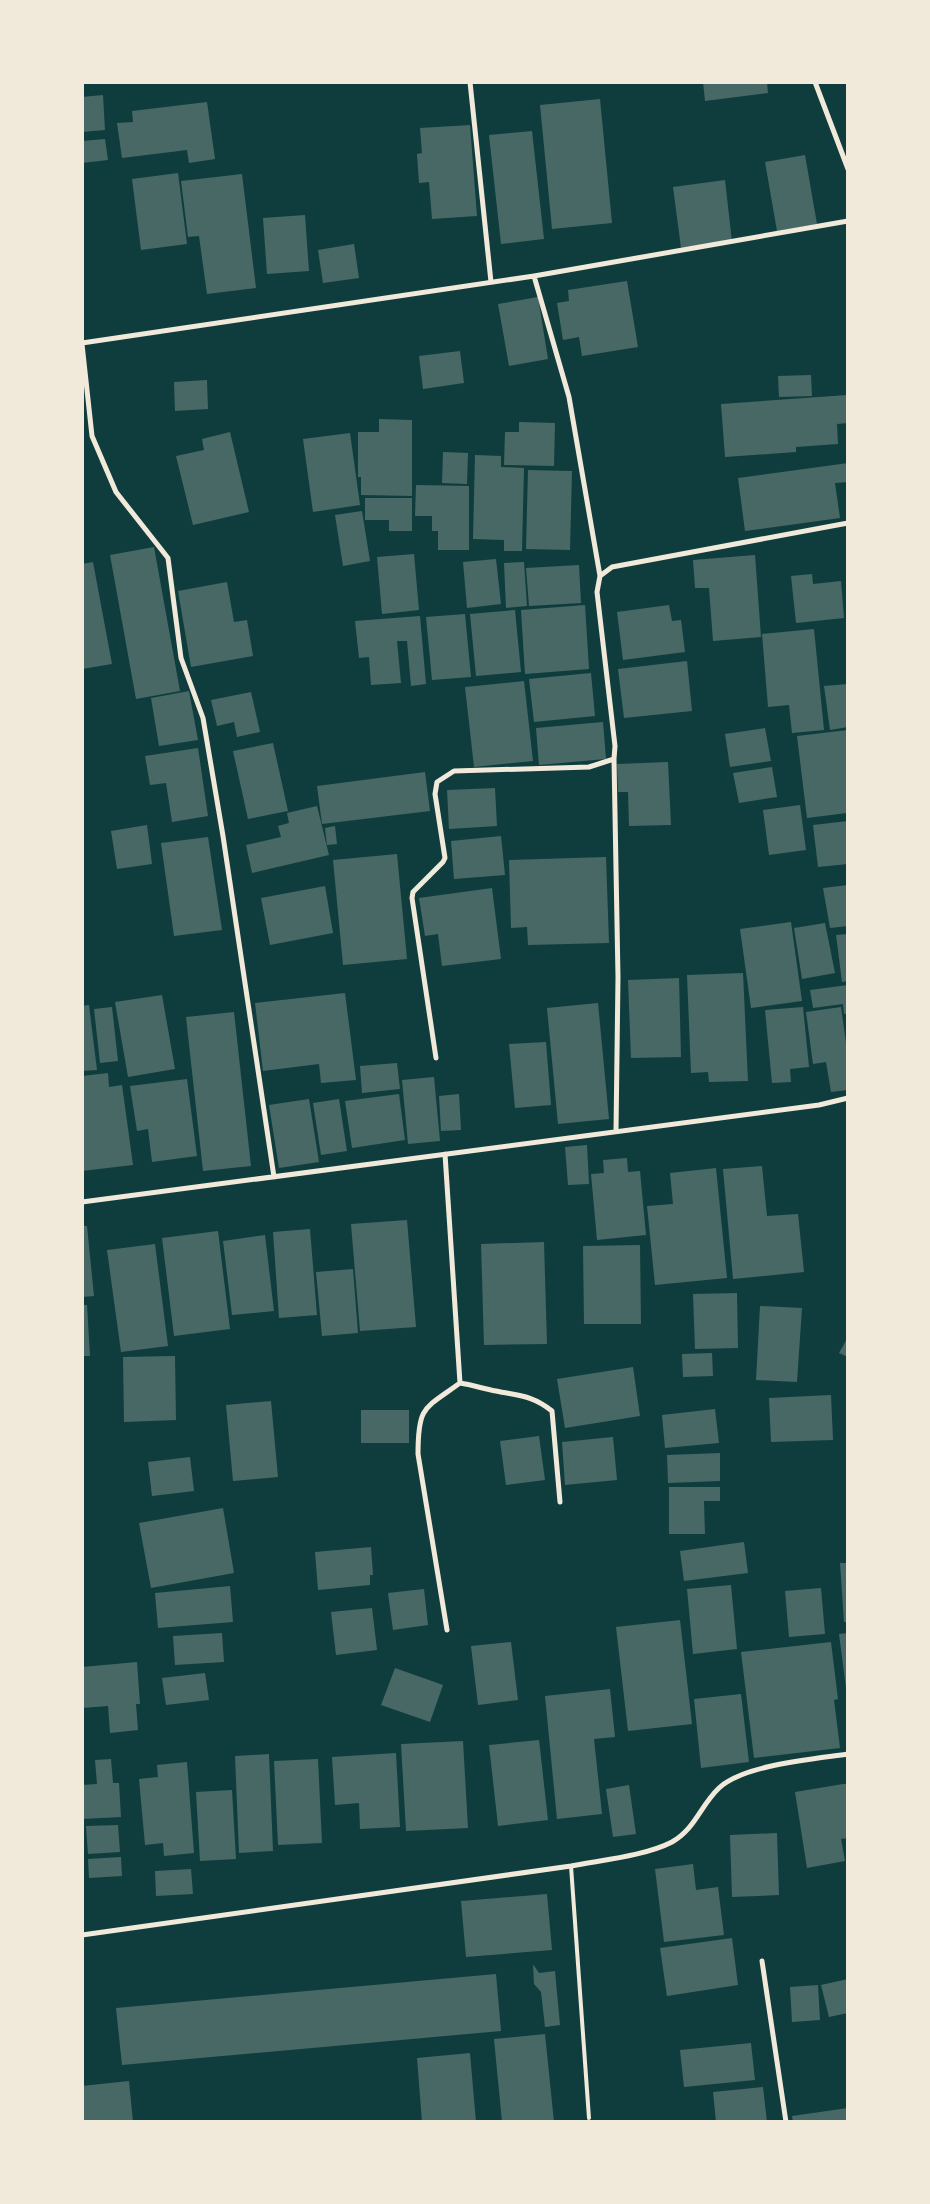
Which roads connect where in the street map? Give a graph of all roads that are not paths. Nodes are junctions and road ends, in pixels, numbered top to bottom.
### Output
1 (470, 82) edge
2 (815, 82) edge
3 (848, 169) edge
4 (848, 221) edge
5 (534, 276) junction
6 (491, 282) junction
7 (82, 344) edge
8 (848, 523) edge
9 (600, 576) junction
10 (614, 759) junction
11 (436, 1058) dead end
12 (848, 1098) edge
13 (616, 1131) junction
14 (445, 1154) junction
15 (274, 1177) junction
16 (82, 1202) edge
17 (460, 1383) junction
18 (560, 1502) dead end
19 (447, 1630) dead end
20 (848, 1754) edge
21 (571, 1866) junction
22 (83, 1933) edge
23 (762, 1961) dead end
24 (590, 2118) dead end
25 (786, 2122) edge

1 - 6 street
2 - 3 street
4 - 5 street
5 - 6 street
5 - 9 street
6 - 7 street
7 - 15 street
8 - 9 street
9 - 10 street
10 - 11 street
10 - 13 street
12 - 13 street
13 - 14 street
14 - 15 street
14 - 17 street
15 - 16 street
17 - 18 street
17 - 19 street
20 - 21 street
21 - 22 street
21 - 24 lane
23 - 25 street

